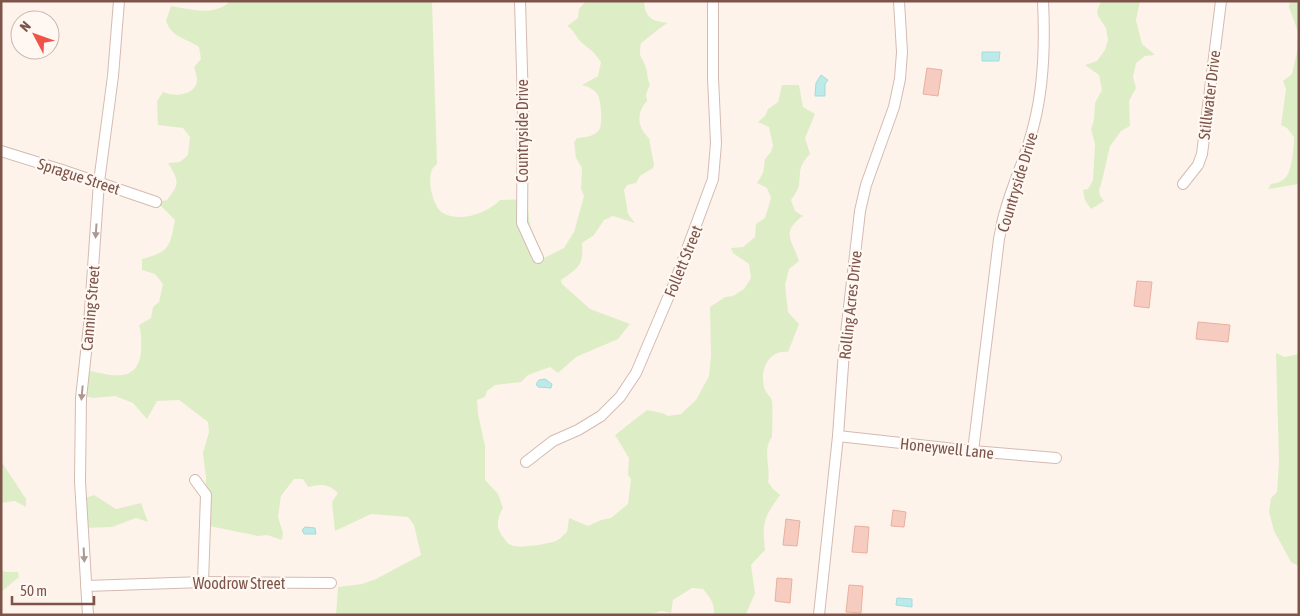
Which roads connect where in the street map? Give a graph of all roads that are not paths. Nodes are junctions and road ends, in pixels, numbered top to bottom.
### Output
1 (119, 1) edge
2 (520, 1) edge
3 (713, 1) edge
4 (899, 1) edge
5 (1043, 1) edge
6 (1221, 1) edge
7 (1, 151) edge
8 (100, 182) junction
9 (1183, 184) dead end
10 (156, 202) dead end
11 (538, 258) dead end
12 (838, 436) junction
13 (973, 451) junction
14 (1056, 458) dead end
15 (526, 462) dead end
16 (195, 480) dead end
17 (203, 582) junction
18 (331, 583) dead end
19 (86, 586) junction
20 (88, 615) edge
21 (818, 615) edge

1 - 8 street, Canning Street
2 - 11 street, Countryside Drive
3 - 15 street, Follett Street
4 - 12 street, Rolling Acres Drive
5 - 13 street, Countryside Drive
6 - 9 street, Stillwater Drive
7 - 8 street, Sprague Street
8 - 10 street, Sprague Street
8 -> 19 street, Canning Street
12 - 13 street, Honeywell Lane
12 - 21 street, Rolling Acres Drive
13 - 14 street, Honeywell Lane
16 - 17 street
17 - 18 street, Woodrow Street
17 - 19 street, Woodrow Street
19 - 20 street, Canning Street

